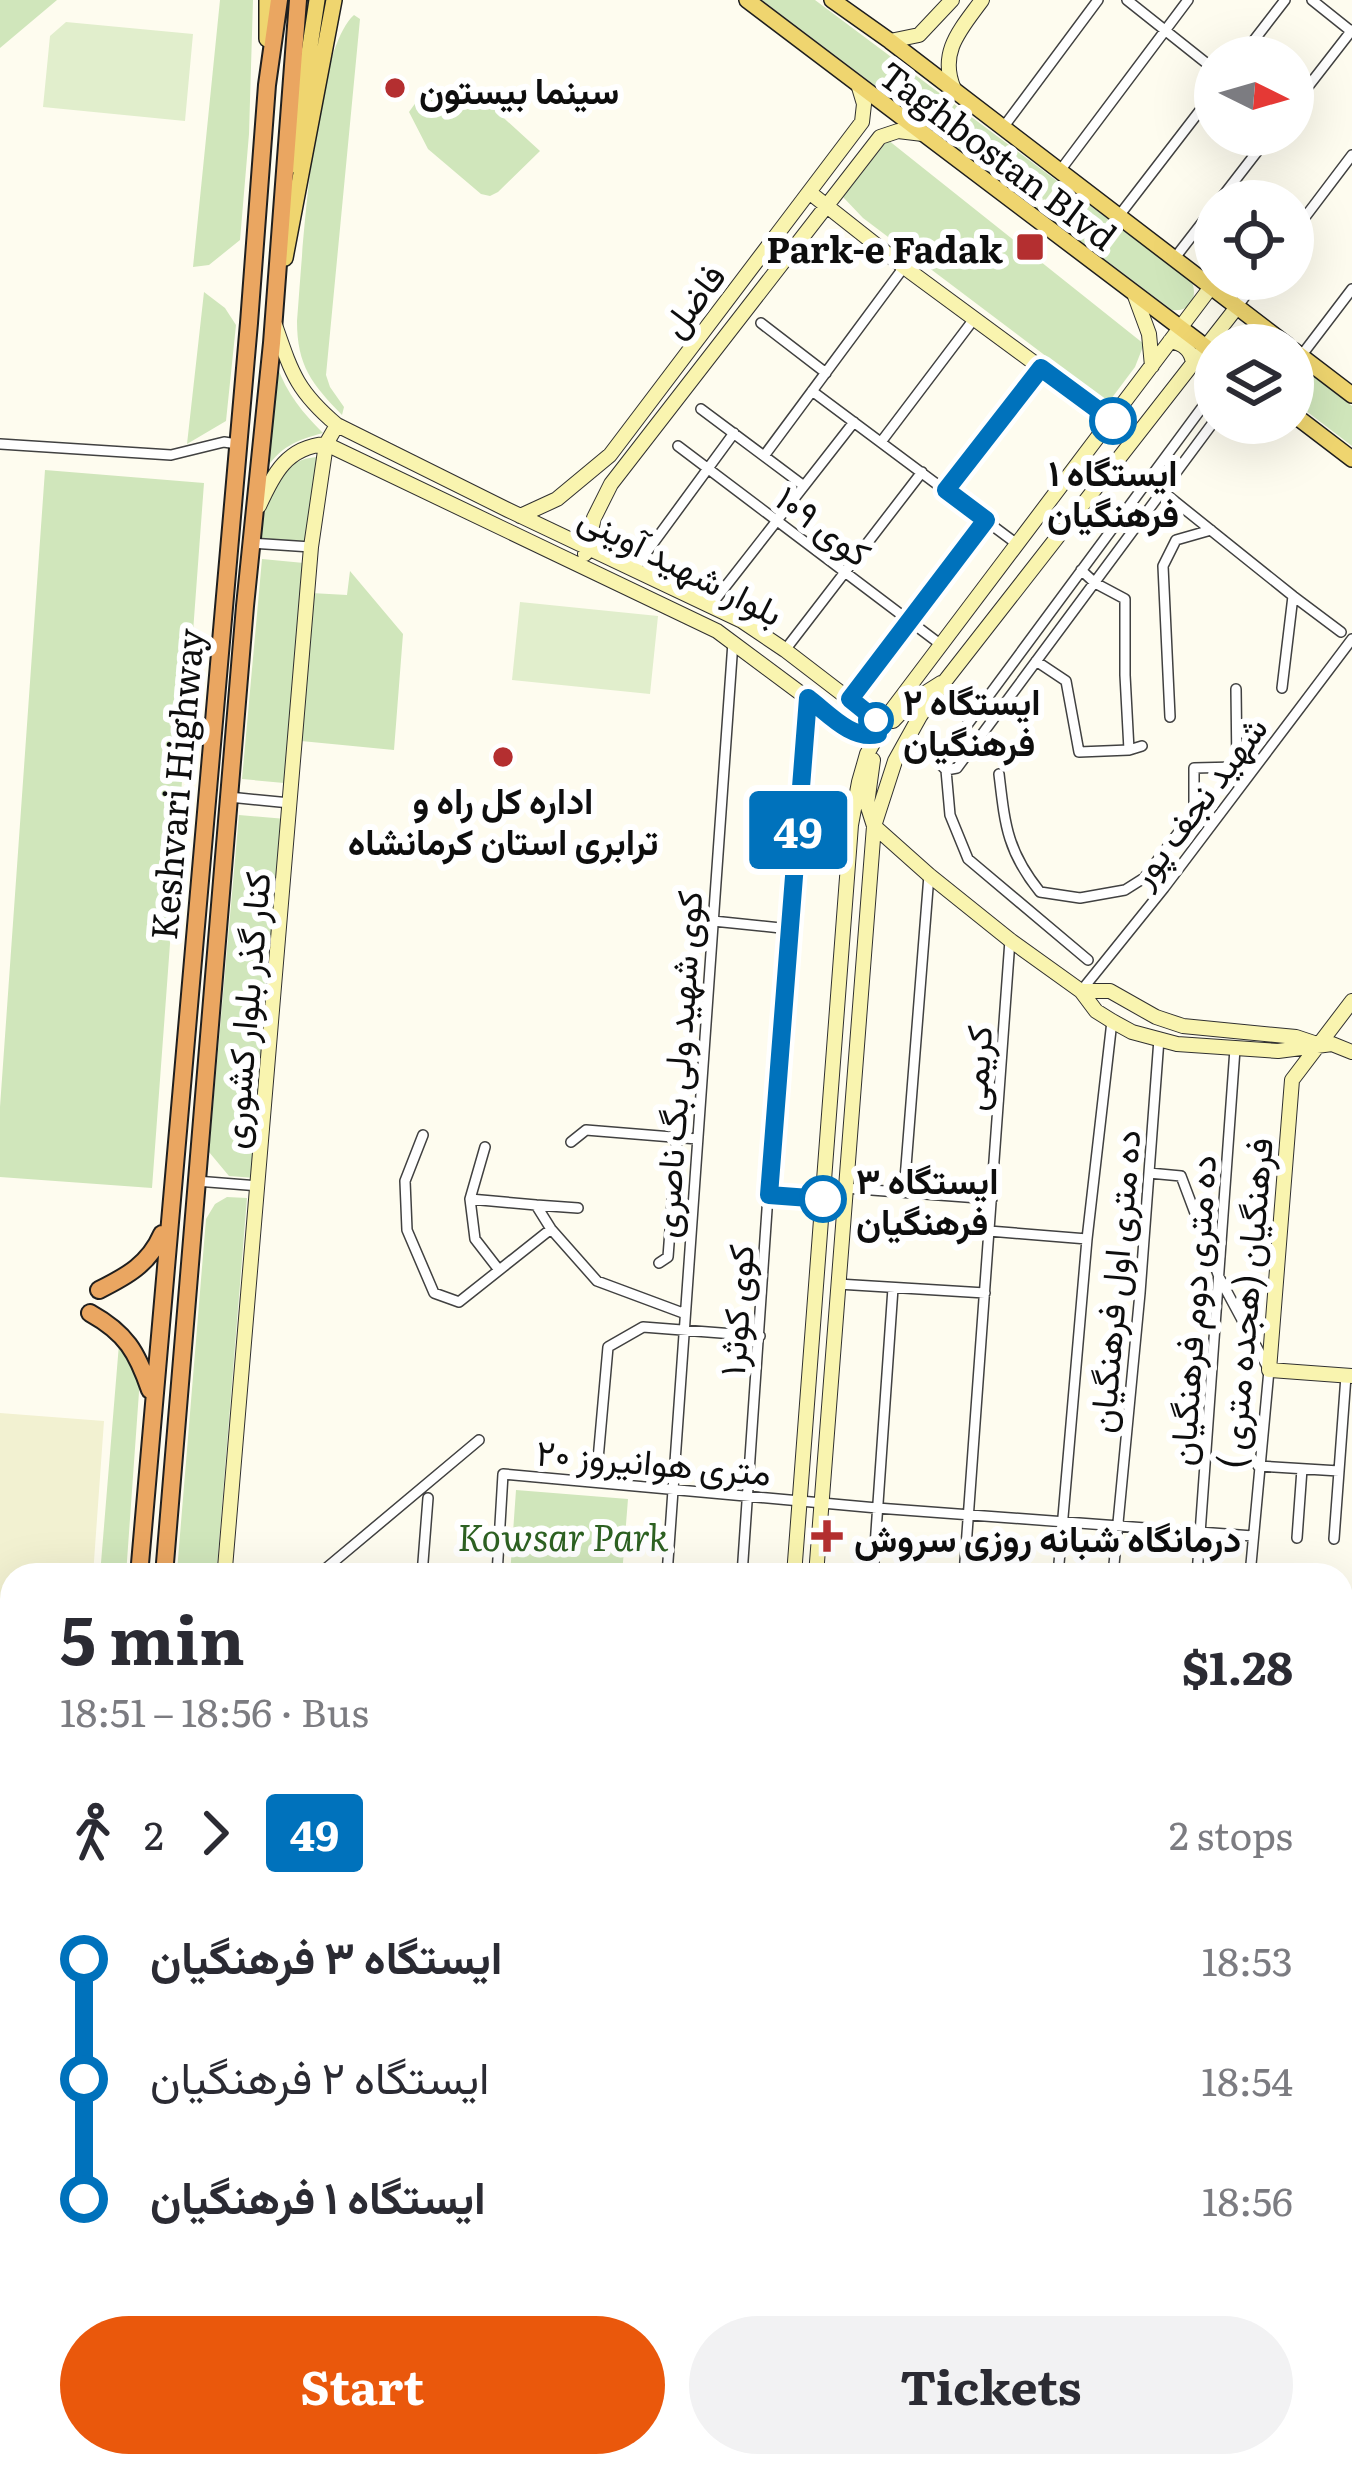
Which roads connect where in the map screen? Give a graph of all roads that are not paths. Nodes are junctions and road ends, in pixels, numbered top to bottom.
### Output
1 (267, 0) edge
2 (279, 0) edge
3 (298, 0) edge
4 (317, 0) edge
5 (334, 0) edge
6 (747, 0) edge
7 (952, 0) edge
8 (982, 0) edge
9 (1098, 0) edge
10 (1126, 0) edge
11 (1188, 0) edge
12 (1285, 0) edge
13 (1312, 0) edge
14 (841, 2) edge
15 (930, 26) junction
16 (1166, 30) junction
17 (1352, 31) edge
18 (1257, 36) edge
19 (890, 41) junction
20 (940, 44) junction
21 (1194, 53) edge
22 (1314, 79) edge
23 (858, 84) junction
24 (267, 86) junction
25 (956, 94) junction
26 (1194, 119) edge
27 (1002, 129) junction
28 (923, 134) junction
29 (1352, 155) edge
30 (1254, 156) edge
31 (1059, 172) junction
32 (1235, 180) edge
33 (809, 192) junction
34 (1314, 205) edge
35 (828, 208) junction
36 (1118, 217) junction
37 (1194, 234) edge
38 (1174, 260) junction
39 (904, 267) junction
40 (276, 275) junction
41 (1194, 275) edge
42 (1352, 289) edge
43 (1136, 296) junction
44 (1201, 300) edge
45 (1228, 300) edge
46 (1242, 300) edge
47 (1237, 307) junction
48 (974, 319) junction
49 (273, 320) junction
50 (760, 323) dead end
51 (1227, 324) edge
52 (1260, 324) edge
53 (1314, 329) edge
54 (1174, 335) junction
55 (1194, 344) edge
56 (1193, 363) joint
57 (1314, 366) edge
58 (1041, 368) junction
59 (1152, 368) junction
60 (826, 373) junction
61 (812, 391) junction
62 (1352, 395) edge
63 (701, 409) dead end
64 (1194, 418) edge
65 (1113, 421) junction
66 (854, 422) junction
67 (337, 425) junction
68 (1314, 430) edge
69 (734, 434) junction
70 (881, 442) junction
71 (0, 444) edge
72 (237, 444) junction
73 (326, 444) junction
74 (1197, 444) edge
75 (678, 446) dead end
76 (764, 457) junction
77 (1352, 459) edge
78 (708, 469) junction
79 (922, 472) junction
80 (1148, 480) junction
81 (803, 486) junction
82 (946, 490) junction
83 (1162, 491) junction
84 (520, 516) junction
85 (254, 518) junction
86 (986, 520) junction
87 (776, 521) junction
88 (1211, 530) junction
89 (250, 543) junction
90 (1017, 544) junction
91 (311, 547) junction
92 (588, 548) junction
93 (579, 565) junction
94 (635, 568) junction
95 (1081, 570) junction
96 (844, 572) junction
97 (1095, 583) junction
98 (1293, 596) junction
99 (711, 605) junction
100 (909, 621) junction
101 (1341, 632) dead end
102 (1352, 639) edge
103 (733, 642) junction
104 (940, 644) junction
105 (785, 650) junction
106 (1022, 650) junction
107 (1037, 661) junction
108 (945, 681) junction
109 (1282, 688) dead end
110 (1236, 689) dead end
111 (808, 698) junction
112 (850, 699) junction
113 (1170, 717) dead end
114 (878, 734) junction
115 (1142, 746) dead end
116 (1129, 750) junction
117 (946, 770) junction
118 (999, 775) dead end
119 (229, 796) junction
120 (290, 803) junction
121 (874, 826) junction
122 (928, 875) junction
123 (1040, 892) junction
124 (1026, 907) junction
125 (713, 922) junction
126 (790, 929) junction
127 (1010, 940) junction
128 (1088, 960) dead end
129 (1081, 991) junction
130 (1352, 1001) edge
131 (1112, 1021) junction
132 (1159, 1040) junction
133 (1319, 1045) junction
134 (1235, 1049) junction
135 (1278, 1051) junction
136 (1352, 1052) edge
137 (1292, 1080) junction
138 (423, 1135) dead end
139 (677, 1137) junction
140 (697, 1139) junction
141 (571, 1142) dead end
142 (485, 1147) dead end
143 (1149, 1173) junction
144 (196, 1181) junction
145 (259, 1186) junction
146 (845, 1188) junction
147 (904, 1192) junction
148 (769, 1195) junction
149 (992, 1198) junction
150 (470, 1199) junction
151 (823, 1199) junction
152 (536, 1204) junction
153 (578, 1208) dead end
154 (170, 1217) junction
155 (551, 1229) junction
156 (989, 1231) junction
157 (1087, 1239) junction
158 (165, 1262) junction
159 (659, 1263) dead end
160 (190, 1268) junction
161 (499, 1270) junction
162 (1219, 1277) junction
163 (838, 1284) junction
164 (893, 1288) junction
165 (99, 1290) dead end
166 (985, 1293) junction
167 (90, 1313) dead end
168 (683, 1313) junction
169 (682, 1330) junction
170 (760, 1336) junction
171 (158, 1340) junction
172 (183, 1342) junction
173 (1269, 1370) junction
174 (1349, 1376) edge
175 (153, 1413) junction
176 (479, 1440) dead end
177 (1258, 1466) junction
178 (1302, 1468) junction
179 (1339, 1471) junction
180 (596, 1482) junction
181 (672, 1490) junction
182 (748, 1495) junction
183 (428, 1498) dead end
184 (800, 1500) junction
185 (821, 1502) junction
186 (877, 1508) junction
187 (968, 1515) junction
188 (1063, 1523) junction
189 (1117, 1527) junction
190 (1200, 1532) junction
191 (1253, 1536) junction
192 (1297, 1538) dead end
193 (1334, 1539) dead end
194 (351, 1547) junction
195 (141, 1563) edge
196 (165, 1563) edge
197 (222, 1563) edge
198 (332, 1563) edge
199 (349, 1563) edge
200 (423, 1563) edge
201 (497, 1563) edge
202 (668, 1563) edge
203 (743, 1563) edge
204 (795, 1563) edge
205 (817, 1563) edge
206 (874, 1563) edge
207 (965, 1563) edge
208 (1059, 1563) edge
209 (1114, 1563) edge
210 (1198, 1563) edge
211 (1251, 1563) edge

1 - 24 main road
2 - 24 highway, Keshvari Highway
3 - 40 highway, Keshvari Highway
4 - 40 main road
5 - 49 main road
6 - 23 main road, Taghbostan Blvd
7 - 15 main road
8 - 20 main road
9 - 27 street
10 - 16 street
11 - 16 street
12 - 18 street
13 - 17 street
14 - 19 main road, Taghbostan Blvd
15 - 19 main road
15 - 20 main road
16 - 21 street
16 - 31 street
17 - 22 street
19 - 25 main road, Taghbostan Blvd
20 - 25 main road
23 - 28 main road, Taghbostan Blvd
23 - 33 main road, فاضل
24 - 72 highway, Keshvari Highway
25 - 27 main road, Taghbostan Blvd
26 - 36 street
27 - 31 main road, Taghbostan Blvd
28 - 35 main road, فاضل
28 - 43 main road, Taghbostan Blvd
29 - 34 street
30 - 32 street
31 - 36 main road, Taghbostan Blvd
33 - 35 main road
33 - 84 main road, فاضل
35 - 39 main road
35 - 92 main road, فاضل
36 - 38 main road, Taghbostan Blvd
37 - 38 street
38 - 41 main road, Taghbostan Blvd
39 - 48 main road
39 - 60 street
40 - 49 highway, Keshvari Highway
42 - 53 street
43 - 54 main road, Taghbostan Blvd
43 - 59 main road
44 - 54 main road
45 - 47 main road, Taghbostan Blvd
46 - 47 street
47 - 51 main road
47 - 52 main road, Taghbostan Blvd
48 - 58 main road
48 - 70 street
49 - 67 main road, بلوار شهید آوینی
49 - 85 highway, Keshvari Highway
50 - 60 street
54 - 55 main road, Taghbostan Blvd
54 - 56 main road
54 - 59 main road
56 - 108 main road
57 - 62 main road, Taghbostan Blvd
58 - 65 main road
58 - 82 street
59 - 65 main road
60 - 61 street
61 - 66 street
61 - 76 street
63 - 69 street
64 - 80 street
65 - 90 main road
66 - 70 street
66 - 81 street
67 - 73 main road
67 - 84 main road, بلوار شهید آوینی
68 - 77 main road
69 - 76 street
69 - 78 street
70 - 79 street
71 - 72 street
72 - 154 highway, Keshvari Highway
73 - 85 main road
73 - 91 main road, کنار گذر بلوار کشوری
73 - 93 main road, بلوار شهید آوینی
74 - 83 street
75 - 78 street, کوی ۱۰۹
76 - 81 street
78 - 87 street, کوی ۱۰۹
78 - 94 street
79 - 82 street
79 - 96 street
80 - 83 street
80 - 95 street
81 - 87 street
82 - 86 street
83 - 88 street
83 - 97 street
84 - 92 main road, بلوار شهید آوینی
85 - 89 highway, Keshvari Highway
86 - 90 street
86 - 100 street
87 - 96 street, کوی ۱۰۹
87 - 99 street
88 - 98 street
88 - 113 street
89 - 91 street
89 - 119 highway, Keshvari Highway
90 - 104 main road
91 - 120 main road, کنار گذر بلوار کشوری
92 - 93 main road, فاضل
92 - 94 main road, بلوار شهید آوینی
93 - 103 main road, بلوار شهید آوینی
94 - 99 main road, بلوار شهید آوینی
95 - 97 street
95 - 106 street
96 - 100 street, کوی ۱۰۹
96 - 105 street
97 - 107 street
97 - 116 street
98 - 101 street
98 - 109 street
99 - 105 main road, بلوار شهید آوینی
100 - 104 street, کوی ۱۰۹
100 - 112 street
102 - 129 street, شهید نجف پور
103 - 111 main road, بلوار شهید آوینی
103 - 125 street, کوی شهید ولی بگ ناصری
104 - 114 main road
105 - 112 main road, بلوار شهید آوینی
106 - 107 street
106 - 117 street
107 - 116 street
107 - 117 street
108 - 114 main road
108 - 121 main road
110 - 123 street
111 - 114 main road, بلوار شهید آوینی
111 - 126 street, کوی کوثر۱
112 - 114 main road, بلوار شهید آوینی
114 - 121 main road
114 - 151 main road
115 - 116 street
117 - 124 street
118 - 123 street
119 - 120 street
119 - 144 highway, Keshvari Highway
120 - 145 main road, کنار گذر بلوار کشوری
121 - 122 main road
121 - 146 main road
122 - 127 main road
122 - 147 street
123 - 124 street
124 - 128 street
125 - 126 street
125 - 140 street, کوی شهید ولی بگ ناصری
126 - 148 street, کوی کوثر۱
127 - 129 main road
127 - 149 street, کریمی
129 - 131 main road
129 - 133 main road
130 - 133 main road
131 - 132 main road
131 - 157 street
132 - 134 main road
132 - 143 street, ده متری اول فرهنگیان
133 - 135 main road
133 - 136 main road
133 - 137 main road
134 - 135 main road
134 - 162 street, ده متری دوم فرهنگیان
135 - 137 main road
137 - 173 main road, فرهنگیان (هجده متری )
138 - 161 street
139 - 140 street
139 - 141 street
139 - 159 street
140 - 168 street, کوی شهید ولی بگ ناصری
142 - 150 street
143 - 162 street
143 - 189 street, ده متری اول فرهنگیان
144 - 145 street
144 - 160 highway, Keshvari Highway
145 - 197 main road, کنار گذر بلوار کشوری
146 - 147 street
146 - 163 main road
147 - 149 street
148 - 151 street
148 - 170 street, کوی کوثر۱
149 - 156 street, کریمی
150 - 152 street
150 - 161 street
151 - 184 main road
152 - 153 street
152 - 155 street
154 - 158 highway, Keshvari Highway
154 - 165 highway
155 - 161 street
155 - 168 street
156 - 157 street
156 - 166 street, کریمی
157 - 188 street
158 - 160 highway
158 - 171 highway, Keshvari Highway
160 - 172 highway, Keshvari Highway
162 - 173 street
162 - 190 street, ده متری دوم فرهنگیان
163 - 164 street
163 - 185 main road
164 - 166 street
164 - 186 street
166 - 187 street, کریمی
167 - 175 highway
168 - 169 street, کوی شهید ولی بگ ناصری
169 - 170 street
169 - 180 street
169 - 181 street, کوی شهید ولی بگ ناصری
170 - 182 street, کوی کوثر۱
171 - 172 highway
171 - 175 highway, Keshvari Highway
172 - 196 highway, Keshvari Highway
173 - 174 main road
173 - 177 street, فرهنگیان (هجده متری )
174 - 179 street
175 - 195 highway, Keshvari Highway
176 - 194 street
177 - 178 street
177 - 191 street, فرهنگیان (هجده متری )
178 - 179 street
178 - 192 street
179 - 193 street
180 - 181 street, ۲۰ متری هوانیروز
180 - 201 street, ۲۰ متری هوانیروز
181 - 182 street, ۲۰ متری هوانیروز
181 - 202 street, کوی شهید ولی بگ ناصری
182 - 184 street, ۲۰ متری هوانیروز
182 - 203 street, کوی کوثر۱
183 - 200 street
184 - 185 street, ۲۰ متری هوانیروز
184 - 204 main road
185 - 186 street, ۲۰ متری هوانیروز
185 - 205 main road
186 - 187 street, ۲۰ متری هوانیروز
186 - 206 street
187 - 188 street, ۲۰ متری هوانیروز
187 - 207 street, کریمی
188 - 189 street, ۲۰ متری هوانیروز
188 - 208 street
189 - 190 street, ۲۰ متری هوانیروز
189 - 209 street, ده متری اول فرهنگیان
190 - 191 street, ۲۰ متری هوانیروز
190 - 210 street, ده متری دوم فرهنگیان
191 - 211 street, فرهنگیان (هجده متری )
194 - 198 street
194 - 199 street

